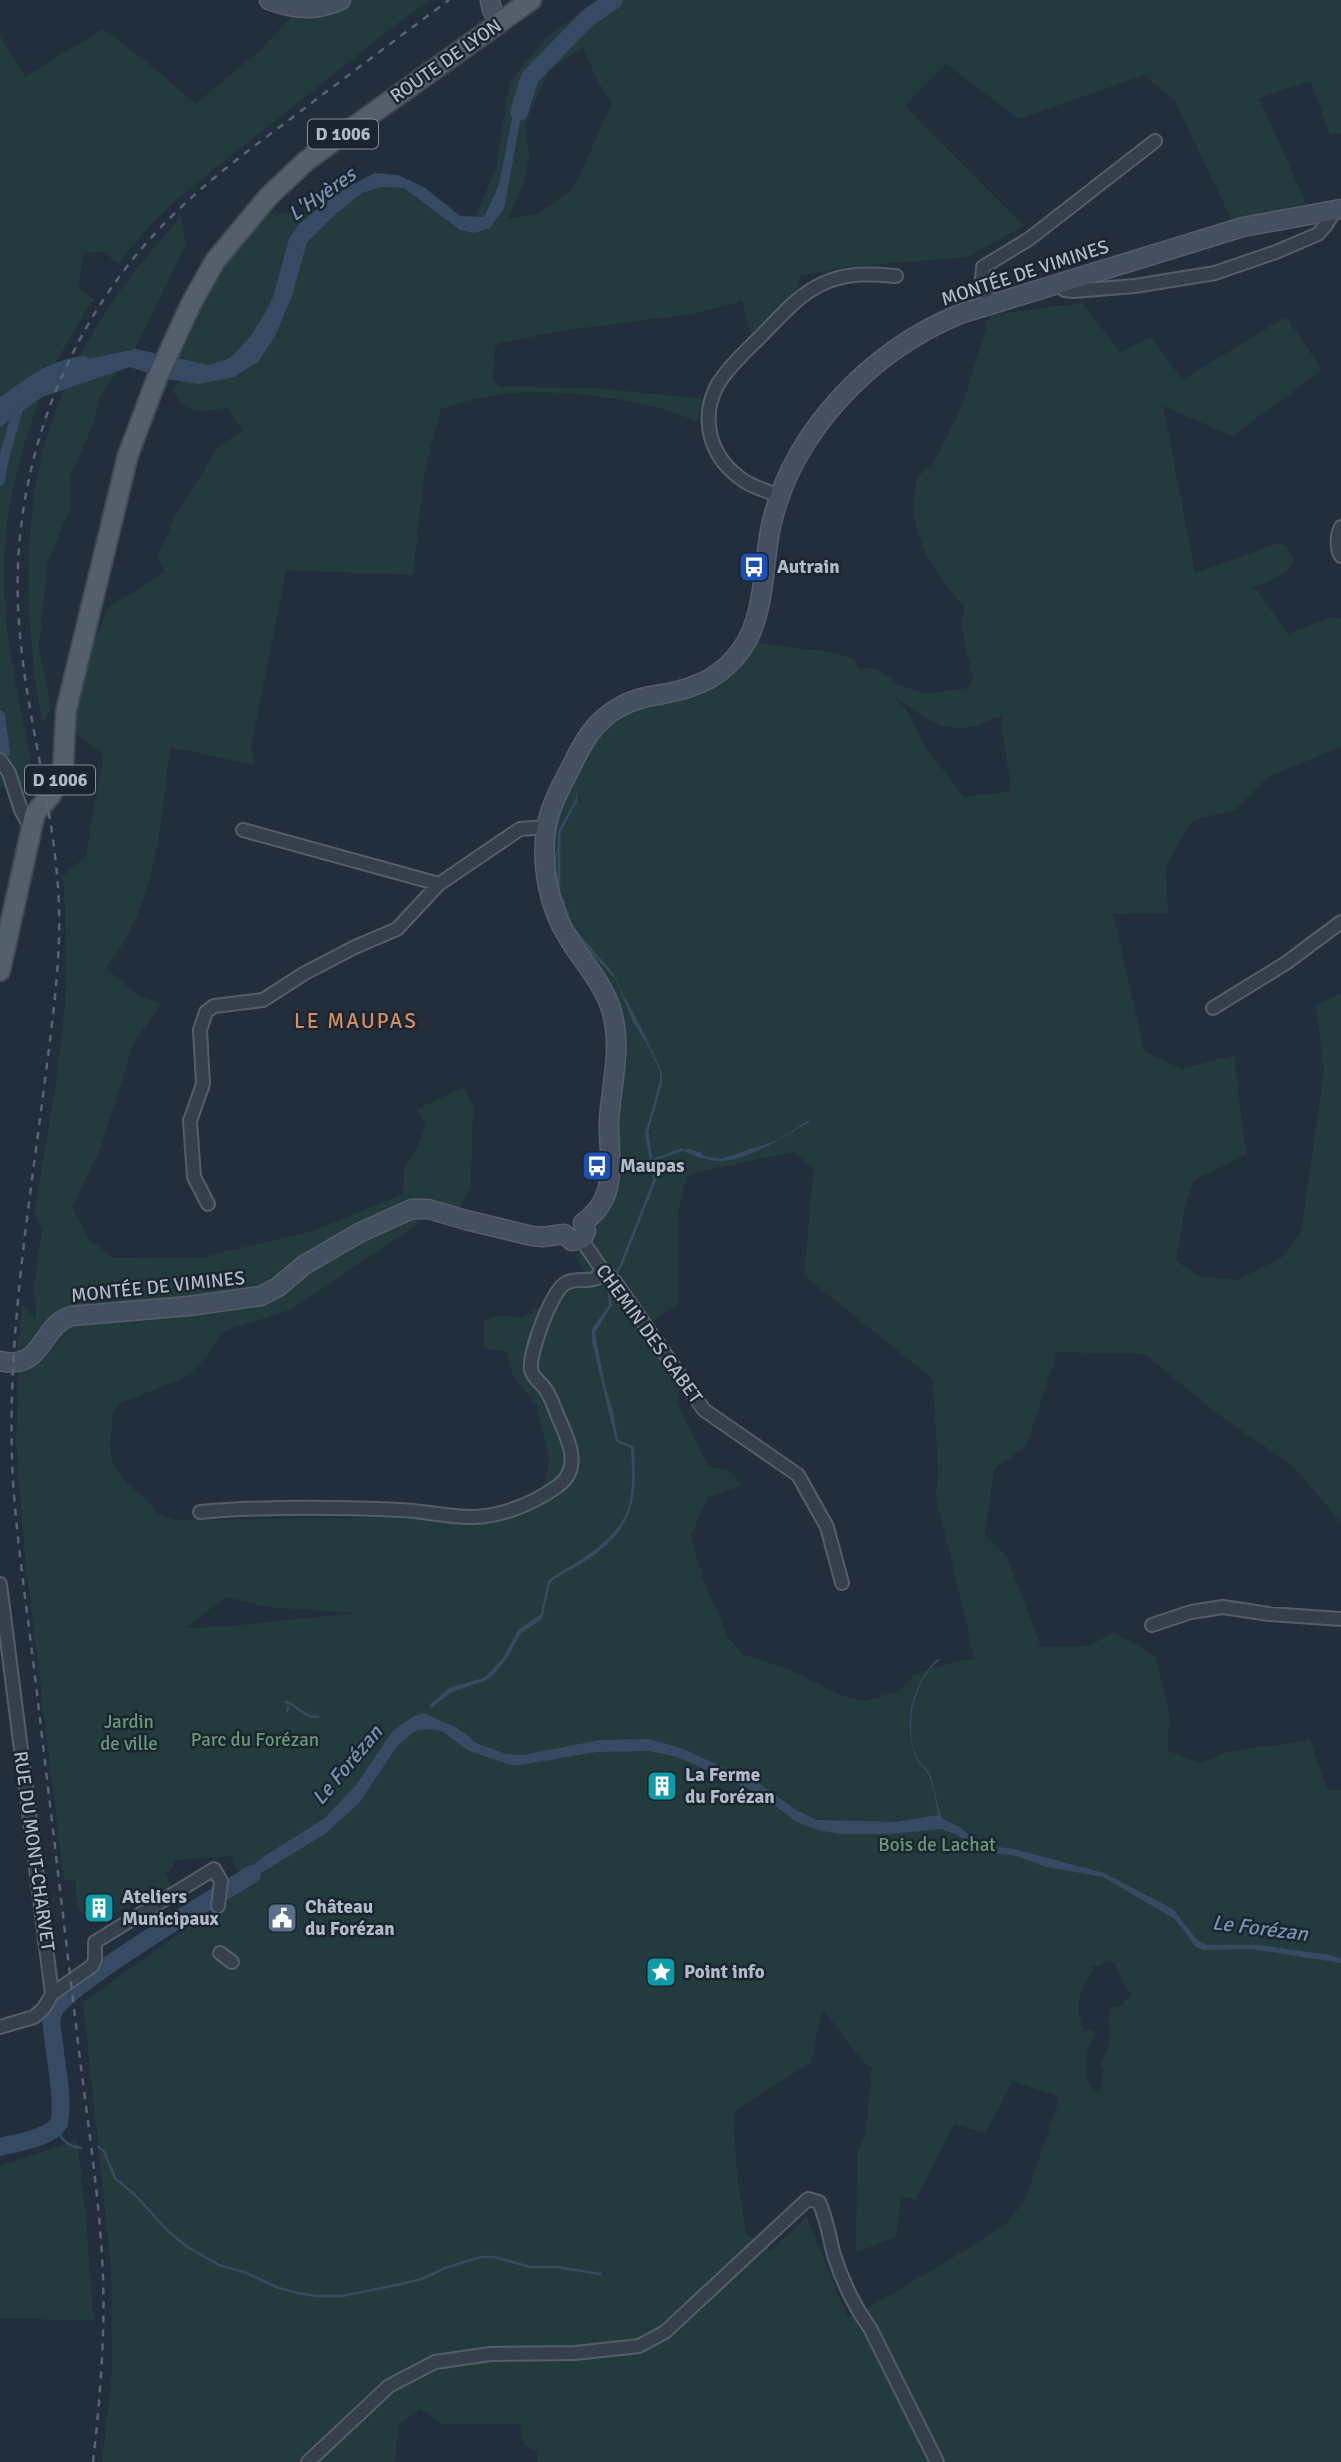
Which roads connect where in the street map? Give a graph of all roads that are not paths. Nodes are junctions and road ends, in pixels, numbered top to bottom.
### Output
1 (269, 0) edge
2 (341, 0) edge
3 (490, 0) edge
4 (531, 0) edge
5 (500, 23) junction
6 (1155, 141) dead end
7 (1338, 209) edge
8 (896, 276) dead end
9 (1056, 284) junction
10 (990, 304) junction
11 (780, 496) junction
12 (1341, 527) edge
13 (1341, 556) edge
14 (0, 760) edge
15 (547, 827) junction
16 (243, 830) dead end
17 (30, 836) junction
18 (439, 884) junction
19 (1341, 922) edge
20 (0, 971) edge
21 (1213, 1008) dead end
22 (208, 1204) dead end
23 (576, 1232) junction
24 (609, 1275) junction
25 (0, 1361) edge
26 (200, 1512) dead end
27 (842, 1583) dead end
28 (0, 1584) edge
29 (1341, 1619) edge
30 (1152, 1625) dead end
31 (218, 1906) dead end
32 (220, 1953) dead end
33 (232, 1962) dead end
34 (52, 1994) junction
35 (0, 2027) edge
36 (308, 2462) edge
37 (937, 2462) edge

1 - 2 street
3 - 5 street
4 - 5 main road, ROUTE DE LYON / D 1006
5 - 17 main road, ROUTE DE LYON / D 1006
6 - 10 street
7 - 9 street, MONTÉE DE VIMINES
7 - 9 street
8 - 11 street
9 - 10 street, MONTÉE DE VIMINES
10 - 11 street, MONTÉE DE VIMINES
11 - 15 street, MONTÉE DE VIMINES
12 - 13 street
14 - 17 street
15 - 18 street
15 - 23 street, MONTÉE DE VIMINES
16 - 18 street
17 - 20 main road, D 1006
18 - 22 street
19 - 21 street
23 - 24 street, CHEMIN DES GABET
23 - 25 street, MONTÉE DE VIMINES
24 - 26 street
24 - 27 street, CHEMIN DES GABET
28 - 34 street, RUE DU MONT-CHARVET
29 - 30 street
31 - 34 street
32 - 33 street
34 - 35 street
36 - 37 street

